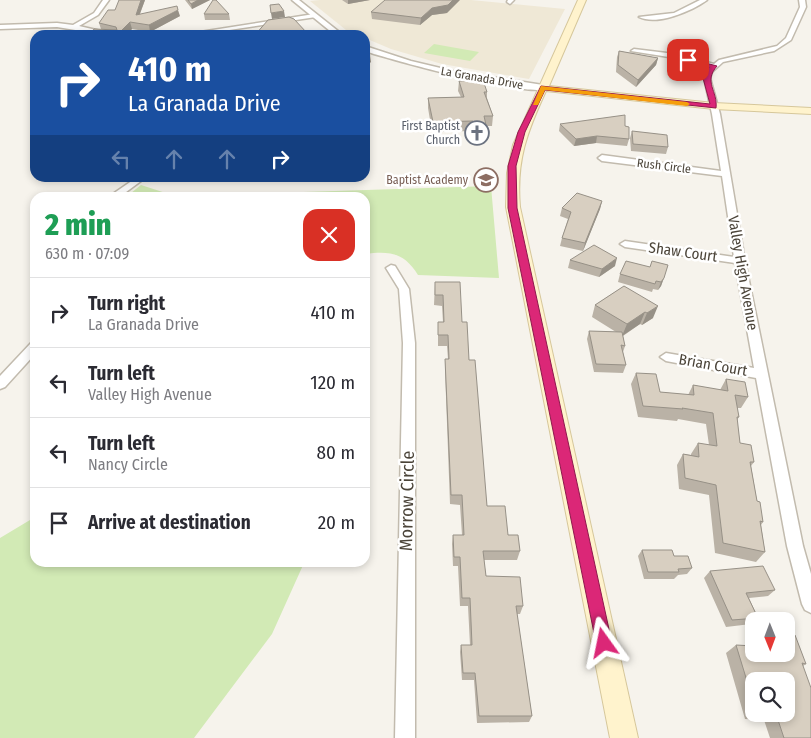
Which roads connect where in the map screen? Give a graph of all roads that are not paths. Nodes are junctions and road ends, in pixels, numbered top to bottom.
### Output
1 (106, 0) edge
2 (295, 0) edge
3 (582, 0) edge
4 (704, 0) edge
5 (801, 0) edge
6 (314, 16) junction
7 (642, 17) dead end
8 (74, 26) junction
9 (0, 28) edge
10 (92, 30) edge
11 (218, 30) edge
12 (332, 30) edge
13 (370, 50) edge
14 (634, 51) dead end
15 (714, 66) junction
16 (543, 88) junction
17 (811, 105) edge
18 (714, 106) junction
19 (806, 111) edge
20 (602, 158) dead end
21 (726, 174) junction
22 (135, 182) edge
23 (120, 192) edge
24 (625, 244) dead end
25 (740, 260) junction
26 (391, 268) dead end
27 (30, 351) edge
28 (666, 357) dead end
29 (761, 374) junction
30 (0, 384) edge
31 (811, 604) edge
32 (405, 738) edge
33 (624, 738) edge

1 - 8 street
2 - 6 street
3 - 16 main road
4 - 7 street
5 - 15 street
6 - 11 street
6 - 12 street
8 - 9 street
8 - 10 street
13 - 16 street, La Granada Drive
14 - 15 street
15 - 18 street, Valley High Avenue
16 - 18 main road, La Granada Drive
16 - 33 main road
17 - 19 main road
18 - 19 main road, La Granada Drive
18 - 21 street, Valley High Avenue
20 - 21 street, Rush Circle
21 - 25 street, Valley High Avenue
22 - 23 street
24 - 25 street, Shaw Court
25 - 29 street, Valley High Avenue
26 - 32 street, Morrow Circle
27 - 30 street
28 - 29 street, Brian Court
29 - 31 street, Valley High Avenue

